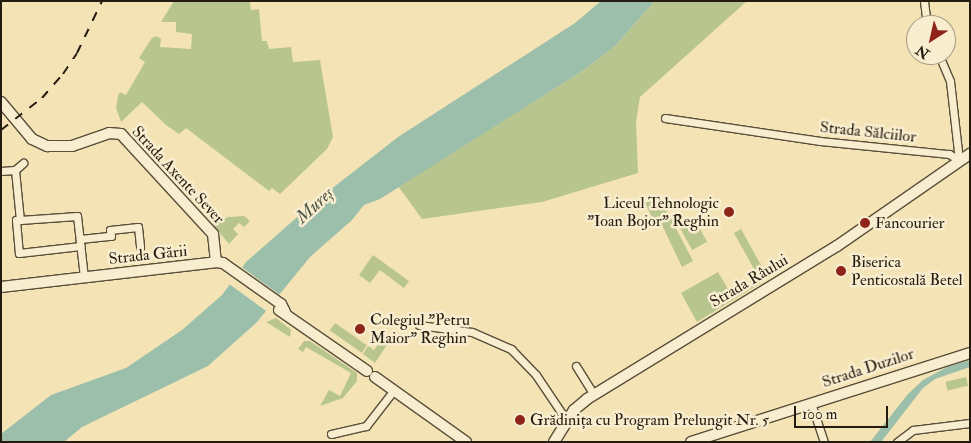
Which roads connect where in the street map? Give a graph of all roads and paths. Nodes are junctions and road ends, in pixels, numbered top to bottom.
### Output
1 (924, 1) edge
2 (926, 15) edge
3 (943, 65) edge
4 (1, 102) edge
5 (665, 118) dead end
6 (970, 154) edge
7 (959, 160) junction
8 (23, 163) dead end
9 (15, 170) junction
10 (1, 171) edge
11 (20, 220) junction
12 (80, 243) junction
13 (140, 247) dead end
14 (220, 265) junction
15 (84, 277) junction
16 (1, 287) edge
17 (419, 325) dead end
18 (970, 353) edge
19 (576, 366) dead end
20 (394, 390) junction
21 (594, 394) junction
22 (811, 402) junction
23 (567, 421) junction
24 (970, 423) edge
25 (331, 434) dead end
26 (466, 442) edge
27 (554, 442) edge
28 (691, 442) edge
29 (824, 442) edge
30 (897, 442) edge

1 - 2 street
3 - 7 street
4 - 14 main road, Strada Axente Sever
5 - 7 street, Strada Sălciilor
6 - 7 main road, Strada Râului
7 - 21 main road, Strada Râului
8 - 9 street
9 - 10 street
9 - 11 street, Strada Gării
11 - 12 street
11 - 12 street, Strada Gării
12 - 13 street, Strada Gării
12 - 15 street
14 - 15 main road, Strada Gării
14 - 20 main road
15 - 16 main road, Strada Gării
17 - 23 street
18 - 22 main road, Strada Duzilor
19 - 21 street
20 - 25 street
20 - 26 main road
21 - 23 main road, Strada Râului
22 - 28 main road, Strada Duzilor
22 - 29 street
23 - 27 main road, Strada Râului
24 - 30 street

